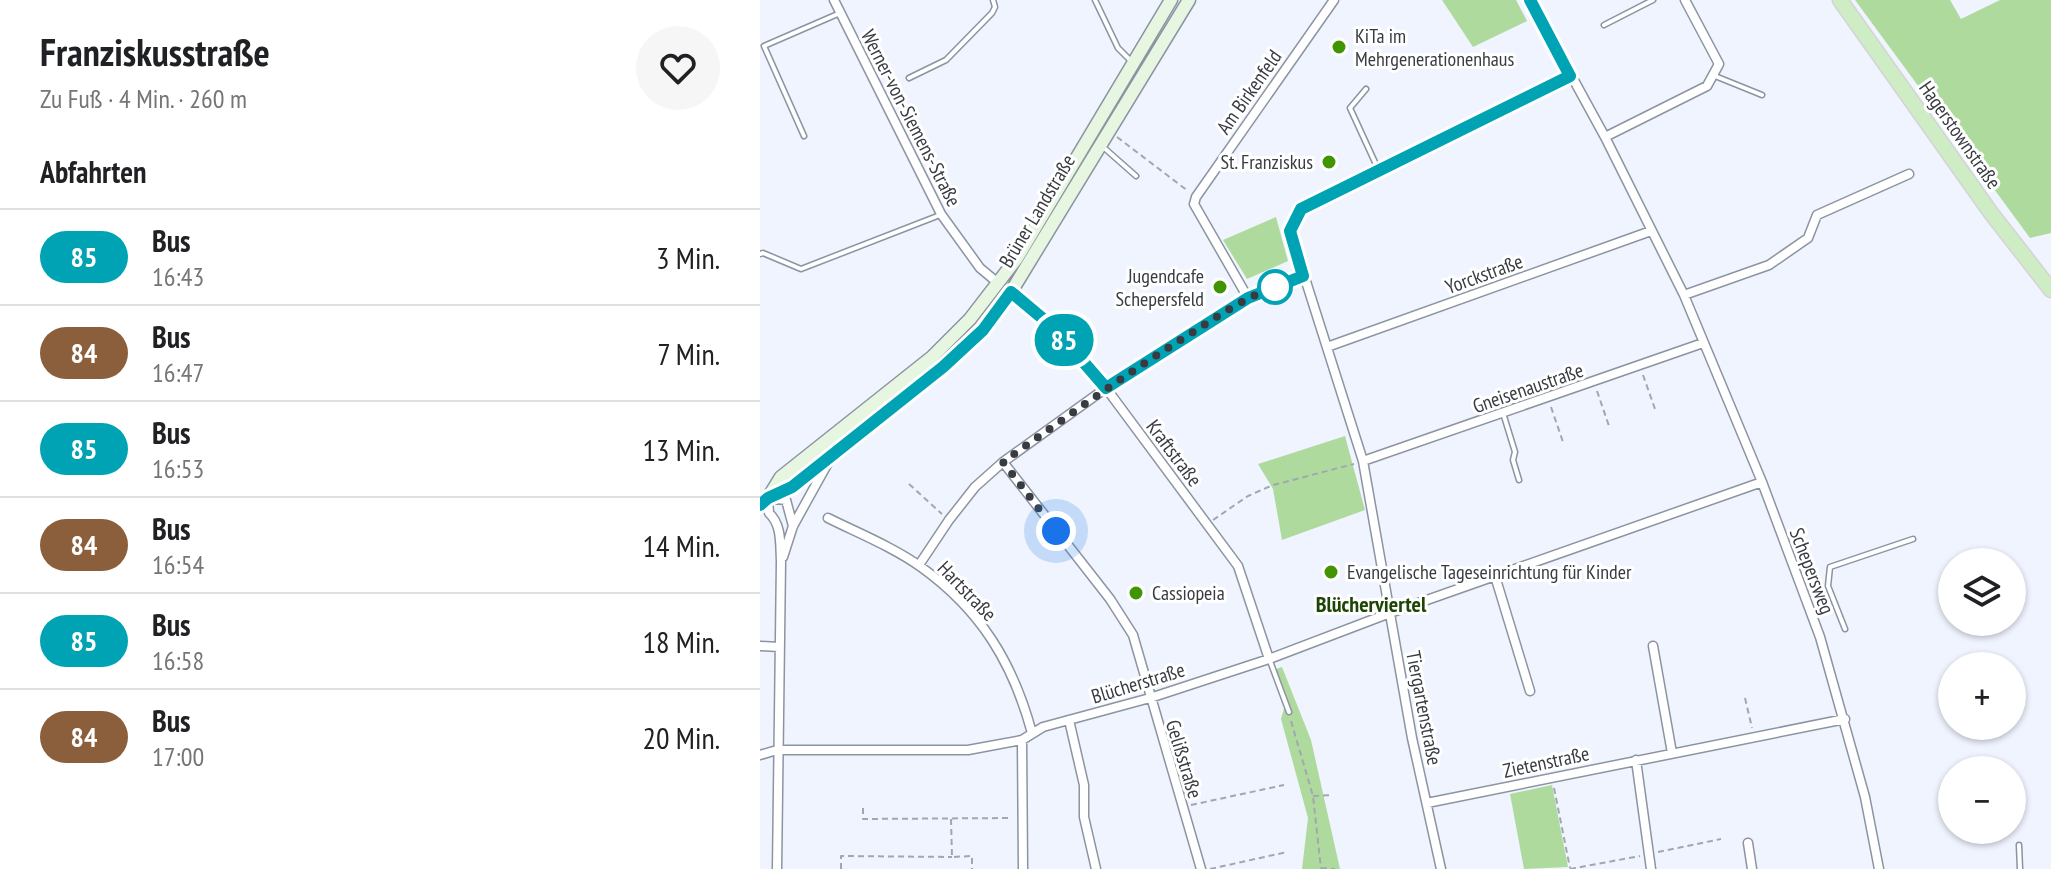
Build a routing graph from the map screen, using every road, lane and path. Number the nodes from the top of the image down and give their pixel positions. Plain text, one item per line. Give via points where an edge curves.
1 (834, 0) edge
2 (993, 0) edge
3 (1095, 0) edge
4 (1171, 0) edge
5 (1189, 0) edge
6 (1334, 0) edge
7 (1530, 0) edge
8 (1653, 0) edge
9 (1685, 0) edge
10 (1840, 0) edge
11 (840, 13) junction
12 (1604, 25) dead end
13 (762, 45) edge
14 (1133, 62) junction
15 (1713, 75) junction
16 (1570, 76) junction
17 (909, 78) dead end
18 (1366, 89) dead end
19 (1762, 95) dead end
20 (1109, 131) junction
21 (804, 136) dead end
22 (1605, 137) junction
23 (1100, 145) junction
24 (1379, 171) junction
25 (1909, 174) dead end
26 (1136, 176) dead end
27 (1195, 200) junction
28 (941, 214) junction
29 (1651, 231) junction
30 (760, 254) edge
31 (1303, 276) junction
32 (998, 283) junction
33 (2051, 290) edge
34 (1011, 292) junction
35 (1684, 295) junction
36 (1248, 298) junction
37 (1703, 343) junction
38 (1327, 347) junction
39 (1640, 366) junction
40 (1594, 382) junction
41 (1106, 388) junction
42 (1548, 398) junction
43 (1655, 409) dead end
44 (1503, 413) junction
45 (1609, 426) dead end
46 (1563, 442) dead end
47 (831, 457) junction
48 (1363, 461) junction
49 (1003, 462) junction
50 (1519, 480) dead end
51 (1762, 482) junction
52 (909, 484) dead end
53 (764, 501) edge
54 (828, 518) dead end
55 (949, 520) junction
56 (1207, 524) junction
57 (793, 526) junction
58 (1913, 539) dead end
59 (781, 561) junction
60 (919, 565) junction
61 (1495, 576) junction
62 (1390, 613) junction
63 (1845, 629) dead end
64 (760, 646) edge
65 (1653, 646) dead end
66 (779, 647) junction
67 (1269, 659) junction
68 (1530, 691) dead end
69 (1150, 698) junction
70 (1745, 698) dead end
71 (1289, 712) joint
72 (1845, 719) junction
73 (1069, 720) junction
74 (1032, 733) junction
75 (1754, 737) junction
76 (1022, 740) junction
77 (777, 750) junction
78 (1672, 753) junction
79 (760, 755) edge
80 (1636, 760) junction
81 (1552, 777) junction
82 (1284, 785) dead end
83 (1332, 795) dead end
84 (1313, 796) junction
85 (1427, 803) junction
86 (1182, 807) junction
87 (863, 808) dead end
88 (951, 819) junction
89 (1022, 819) junction
90 (1748, 843) dead end
91 (2019, 845) dead end
92 (1287, 852) dead end
93 (952, 857) junction
94 (1321, 868) edge
95 (777, 869) edge
96 (841, 869) edge
97 (972, 869) edge
98 (1023, 869) edge
99 (1096, 869) edge
100 (1201, 869) edge
101 (1209, 869) edge
102 (1335, 869) edge
103 (1441, 869) edge
104 (1571, 869) edge
105 (1651, 869) edge
106 (1752, 869) edge
107 (1879, 869) edge
108 (2020, 869) edge

1 - 11 street, Werner-von-Siemens-Straße
2 - 17 lane via 992,13 959,49
3 - 14 lane via 1118,48
4 - 14 main road, Brüner Landstraße
5 - 20 main road, Brüner Landstraße
6 - 27 street, Am Birkenfeld
7 - 16 street, Schepersweg
8 - 12 lane
9 - 15 street via 1719,64
10 - 33 main road, Hagerstownstraße
11 - 13 lane
11 - 28 street, Werner-von-Siemens-Straße
13 - 21 lane
14 - 32 main road, Brüner Landstraße
15 - 19 lane
15 - 22 street via 1707,86
16 - 22 street, Schepersweg
16 - 24 street, Tiergartenstraße
18 - 24 lane via 1350,108
20 - 23 main road, Brüner Landstraße
20 - 27 path
22 - 29 street, Schepersweg
23 - 26 lane
23 - 34 main road, Brüner Landstraße
24 - 31 street, Tiergartenstraße via 1301,209 1290,231
25 - 35 street via 1817,215 1808,238 1769,265
27 - 36 street
28 - 30 lane via 801,269
28 - 32 street, Werner-von-Siemens-Straße via 980,268
29 - 35 street, Schepersweg
29 - 38 street, Yorckstraße
31 - 36 street
31 - 38 street, Tiergartenstraße
32 - 34 main road
32 - 53 main road, Brüner Landstraße via 932,357 796,464
34 - 41 street, Kraftstraße via 1054,328
34 - 47 main road, Brüner Landstraße via 963,349
35 - 37 street, Schepersweg
36 - 41 street
37 - 39 street, Gneisenaustraße
37 - 51 street, Schepersweg
38 - 48 street, Tiergartenstraße
39 - 40 street, Gneisenaustraße
39 - 43 path
40 - 42 street, Gneisenaustraße
40 - 45 path
41 - 49 street
41 - 56 street, Kraftstraße
42 - 44 street, Gneisenaustraße
42 - 46 path
44 - 48 street, Gneisenaustraße
44 - 50 lane
47 - 53 main road, Brüner Landstraße
47 - 57 street
48 - 56 path via 1273,485
48 - 62 street, Tiergartenstraße
49 - 55 street
49 - 69 street, Gelißstraße via 1133,635
51 - 61 street, Blücherstraße
51 - 72 street, Schepersweg
52 - 55 path
53 - 57 street via 786,500
53 - 59 street via 779,528
54 - 60 street, Hartstraße
55 - 60 street
56 - 67 street, Kraftstraße via 1238,566
57 - 59 street
58 - 63 lane via 1830,567 1828,586
59 - 66 street
60 - 74 street, Hartstraße via 959,599 997,646
61 - 62 street, Blücherstraße
61 - 68 street
62 - 67 street, Blücherstraße
62 - 85 street, Tiergartenstraße
64 - 66 street
65 - 78 street
66 - 77 street
67 - 69 street, Blücherstraße
67 - 71 lane
69 - 73 street, Blücherstraße
69 - 86 street, Gelißstraße
70 - 75 path
71 - 84 path
72 - 75 street, Zietenstraße
72 - 107 street, Schepersweg
73 - 74 street, Blücherstraße
73 - 99 street
74 - 76 street, Blücherstraße
75 - 78 street, Zietenstraße
76 - 77 street, Blücherstraße via 968,750
76 - 89 street
77 - 79 street, Blücherstraße
77 - 95 street
78 - 80 street, Zietenstraße
80 - 81 street, Zietenstraße
80 - 105 street
81 - 85 street, Zietenstraße
81 - 104 path
82 - 86 path
83 - 84 path
84 - 94 path
85 - 103 street, Tiergartenstraße
86 - 100 street, Gelißstraße
87 - 88 path via 863,819
88 - 89 path
88 - 93 path
89 - 98 street
90 - 106 street
91 - 108 lane
92 - 101 path
93 - 96 path via 841,856
93 - 97 path via 972,856
94 - 102 path

